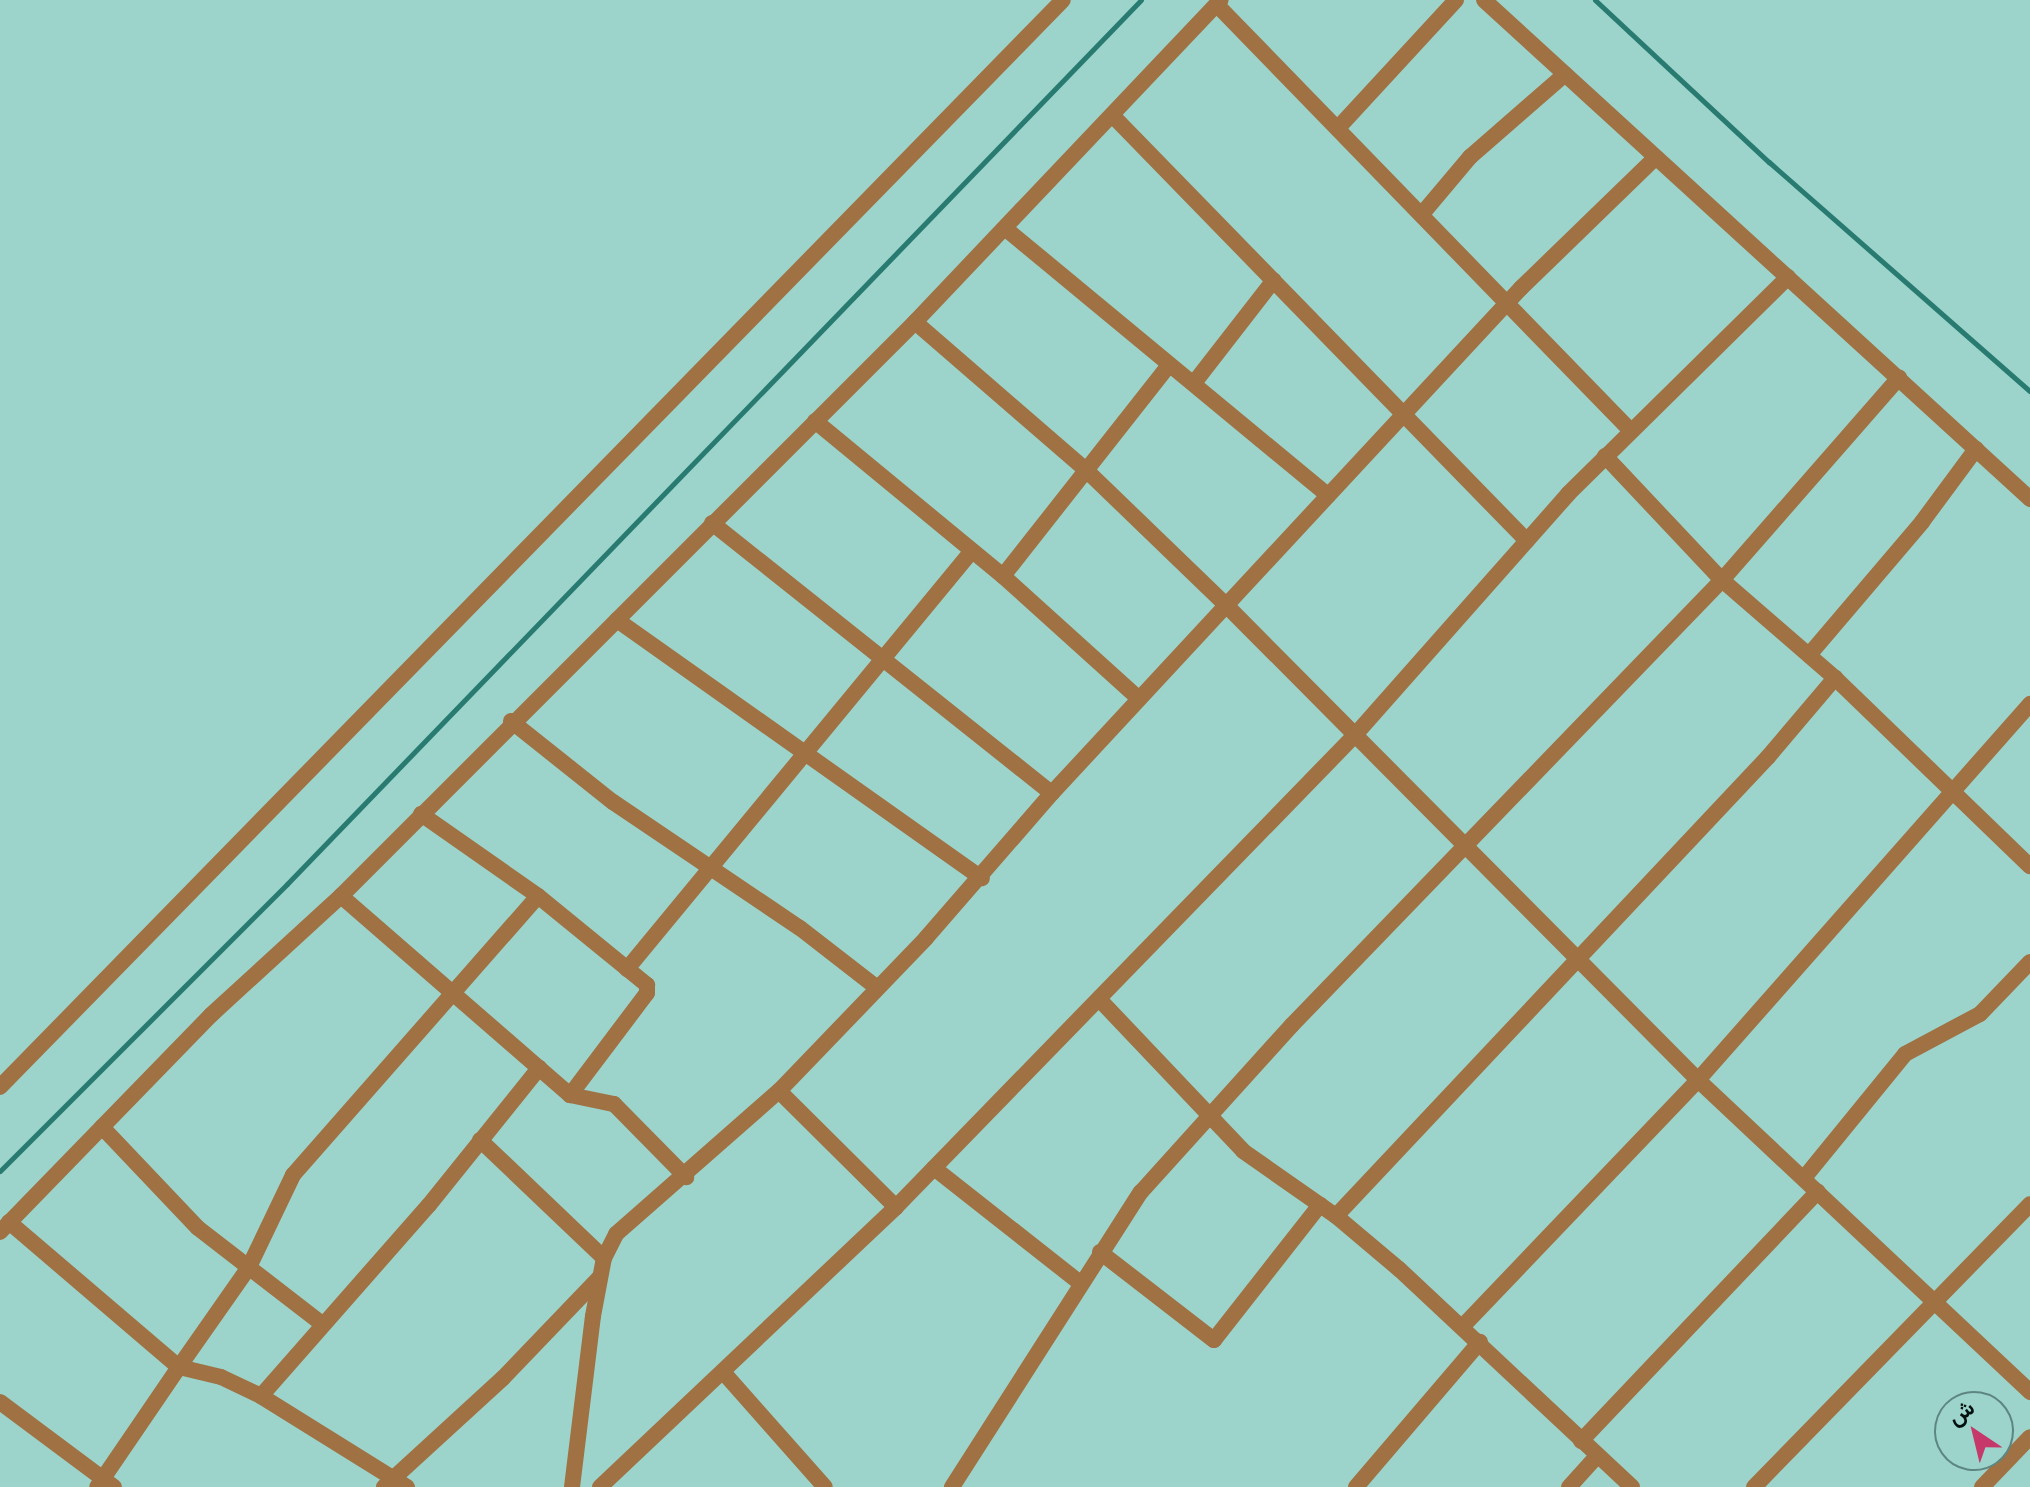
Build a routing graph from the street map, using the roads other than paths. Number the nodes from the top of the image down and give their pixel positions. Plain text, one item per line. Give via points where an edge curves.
1 (1063, 0) edge
2 (1456, 0) edge
3 (1484, 0) edge
4 (1219, 2) edge
5 (1565, 74) junction
6 (1113, 116) junction
7 (1338, 128) junction
8 (1655, 158) junction
9 (1422, 214) junction
10 (1006, 229) junction
11 (1788, 277) junction
12 (1274, 280) junction
13 (1510, 302) junction
14 (915, 322) junction
15 (1169, 365) junction
16 (1899, 378) junction
17 (1194, 383) junction
18 (1403, 416) junction
19 (815, 421) junction
20 (1630, 430) junction
21 (1976, 449) junction
22 (1605, 456) junction
23 (1085, 469) junction
24 (1328, 495) junction
25 (2030, 499) edge
26 (712, 523) junction
27 (1527, 541) junction
28 (972, 551) junction
29 (1003, 576) junction
30 (1722, 580) junction
31 (1227, 606) junction
32 (617, 620) junction
33 (1809, 655) junction
34 (885, 659) junction
35 (1835, 678) junction
36 (1139, 699) junction
37 (2030, 704) edge
38 (511, 721) junction
39 (1355, 735) junction
40 (808, 754) junction
41 (1949, 792) junction
42 (1052, 793) junction
43 (421, 814) junction
44 (1466, 843) junction
45 (710, 866) junction
46 (2030, 866) edge
47 (982, 878) junction
48 (341, 896) junction
49 (538, 896) junction
50 (1580, 956) junction
51 (2030, 962) edge
52 (627, 969) junction
53 (876, 987) junction
54 (454, 995) junction
55 (1099, 999) junction
56 (539, 1068) junction
57 (1698, 1080) junction
58 (0, 1087) edge
59 (779, 1091) junction
60 (570, 1095) junction
61 (1208, 1118) junction
62 (102, 1127) junction
63 (480, 1140) junction
64 (934, 1168) junction
65 (686, 1177) junction
66 (1804, 1178) junction
67 (1818, 1191) junction
68 (2030, 1204) edge
69 (1320, 1205) junction
70 (896, 1207) junction
71 (1336, 1216) junction
72 (5, 1227) edge
73 (1100, 1252) junction
74 (604, 1258) junction
75 (249, 1267) junction
76 (600, 1277) junction
77 (1080, 1283) junction
78 (1937, 1304) junction
79 (322, 1324) junction
80 (1463, 1326) junction
81 (1480, 1342) junction
82 (179, 1367) junction
83 (724, 1373) junction
84 (2030, 1392) edge
85 (261, 1396) junction
86 (0, 1402) edge
87 (2030, 1437) edge
88 (1581, 1441) junction
89 (1597, 1456) junction
90 (105, 1484) edge
91 (395, 1484) edge
92 (572, 1487) edge
93 (600, 1487) edge
94 (825, 1487) edge
95 (952, 1487) edge
96 (1356, 1487) edge
97 (1569, 1487) edge
98 (1632, 1487) edge
99 (1754, 1487) edge
100 (1982, 1487) edge

1 - 58 street
2 - 7 street
3 - 5 street
4 - 6 street
4 - 7 street
5 - 8 street
5 - 9 street via 1470,157
6 - 10 street
6 - 12 street
7 - 9 street
8 - 11 street
8 - 13 street
9 - 13 street
10 - 14 street
10 - 15 street
11 - 16 street
11 - 20 street
12 - 17 street
12 - 18 street
13 - 18 street
13 - 20 street
14 - 19 street
14 - 23 street
15 - 17 street
15 - 23 street
16 - 21 street
16 - 30 street
17 - 24 street
18 - 24 street
18 - 27 street
19 - 26 street
19 - 28 street
20 - 22 street
21 - 25 street
21 - 33 street via 1922,522
22 - 27 street
22 - 30 street
23 - 29 street
23 - 31 street
24 - 31 street
26 - 32 street
26 - 34 street
27 - 39 street
28 - 29 street
28 - 34 street
29 - 36 street
30 - 33 street
30 - 44 street
31 - 36 street
31 - 39 street
32 - 38 street
32 - 40 street
33 - 35 street
34 - 40 street
34 - 42 street
35 - 41 street
35 - 50 street
36 - 42 street
37 - 41 street
38 - 43 street
38 - 45 street via 613,802
39 - 44 street
39 - 55 street
40 - 45 street
40 - 47 street
41 - 46 street
41 - 57 street
42 - 47 street
43 - 48 street
43 - 49 street
44 - 50 street
44 - 61 street
45 - 52 street
45 - 53 street
47 - 53 street
48 - 54 street
48 - 62 street via 211,1015
49 - 52 street
49 - 54 street
50 - 57 street
50 - 71 street
51 - 66 street via 1980,1014 1905,1054
52 - 60 street via 647,985 647,993
53 - 59 street
54 - 56 street
54 - 75 street via 293,1175
55 - 61 street
55 - 64 street
56 - 60 street
56 - 63 street
57 - 66 street
57 - 80 street
59 - 65 street
59 - 70 street
60 - 65 street via 614,1104
61 - 69 street via 1243,1151
61 - 73 street via 1141,1192
62 - 72 street
62 - 75 street via 193,1224
63 - 74 street
63 - 79 street
64 - 70 street
64 - 77 street
65 - 74 street via 633,1215
66 - 67 street
67 - 78 street
67 - 88 street
68 - 78 street
69 - 71 street
69 - 73 street via 1214,1340
70 - 83 street
71 - 80 street
72 - 82 street
73 - 77 street
74 - 76 street
75 - 79 street
75 - 82 street
76 - 91 street
76 - 92 street
77 - 95 street
78 - 84 street
78 - 99 street
79 - 85 street
80 - 81 street
81 - 88 street
81 - 96 street
82 - 85 street via 221,1377
82 - 90 street
83 - 93 street
83 - 94 street
85 - 91 street
86 - 90 street
87 - 100 street
88 - 89 street
89 - 97 street
89 - 98 street

